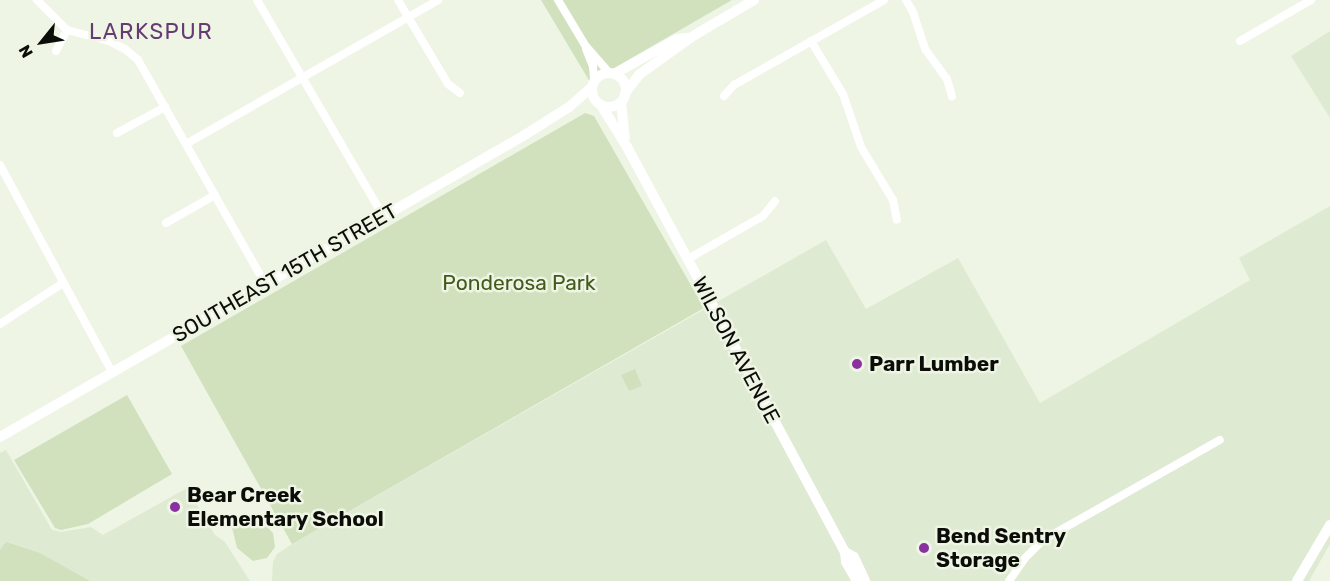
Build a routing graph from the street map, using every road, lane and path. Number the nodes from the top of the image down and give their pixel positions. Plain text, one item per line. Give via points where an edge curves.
1 (37, 0) edge
2 (257, 0) edge
3 (398, 0) edge
4 (438, 0) edge
5 (558, 0) edge
6 (754, 0) edge
7 (884, 0) edge
8 (906, 0) edge
9 (1311, 0) edge
10 (408, 18) junction
11 (67, 30) junction
12 (693, 36) junction
13 (811, 41) junction
14 (1240, 41) dead end
15 (585, 45) junction
16 (56, 51) dead end
17 (611, 74) junction
18 (303, 79) junction
19 (593, 85) junction
20 (460, 93) dead end
21 (724, 96) dead end
22 (952, 96) dead end
23 (623, 97) junction
24 (599, 104) junction
25 (165, 106) junction
26 (569, 107) junction
27 (117, 133) dead end
28 (186, 144) junction
29 (627, 147) junction
30 (1, 171) edge
31 (215, 195) junction
32 (775, 201) dead end
33 (384, 217) junction
34 (897, 220) dead end
35 (166, 223) dead end
36 (688, 258) junction
37 (63, 283) junction
38 (265, 284) junction
39 (0, 324) edge
40 (112, 372) junction
41 (0, 437) edge
42 (1220, 440) dead end
43 (1330, 525) edge
44 (845, 552) junction
45 (857, 581) edge
46 (865, 581) edge
47 (1009, 581) edge
48 (1297, 581) edge

1 - 11 street
2 - 18 street
3 - 10 street
4 - 10 street
5 - 15 street
6 - 12 main road
7 - 13 street
8 - 22 street via 925,49 946,79
9 - 14 street
10 - 18 street
10 - 20 street via 448,84
11 - 16 street
11 - 25 street via 125,49 138,60
12 - 17 main road via 677,39
12 - 23 main road via 639,74
13 - 21 street via 734,86
13 - 34 street via 843,94 861,147 893,200
15 - 17 street
15 - 19 street via 593,66
17 - 19 main road
17 - 23 main road via 623,81
18 - 28 street
18 - 33 street
19 - 24 main road
19 - 26 main road, SOUTHEAST 15TH STREET
23 - 24 main road via 612,107
23 - 29 main road, WILSON AVENUE via 621,117
24 - 26 main road, SOUTHEAST 15TH STREET
24 - 29 main road, WILSON AVENUE
25 - 27 street
25 - 28 street
26 - 33 main road, SOUTHEAST 15TH STREET
28 - 31 street
29 - 36 main road, WILSON AVENUE
30 - 37 street
31 - 35 street
31 - 38 street
32 - 36 street via 763,216
33 - 38 main road, SOUTHEAST 15TH STREET
36 - 44 main road, WILSON AVENUE
37 - 39 street
37 - 40 street
38 - 40 main road, SOUTHEAST 15TH STREET
40 - 41 main road, SOUTHEAST 15TH STREET
42 - 47 street via 1043,540
43 - 48 main road
44 - 45 main road, WILSON AVENUE
44 - 46 main road, WILSON AVENUE via 854,557

